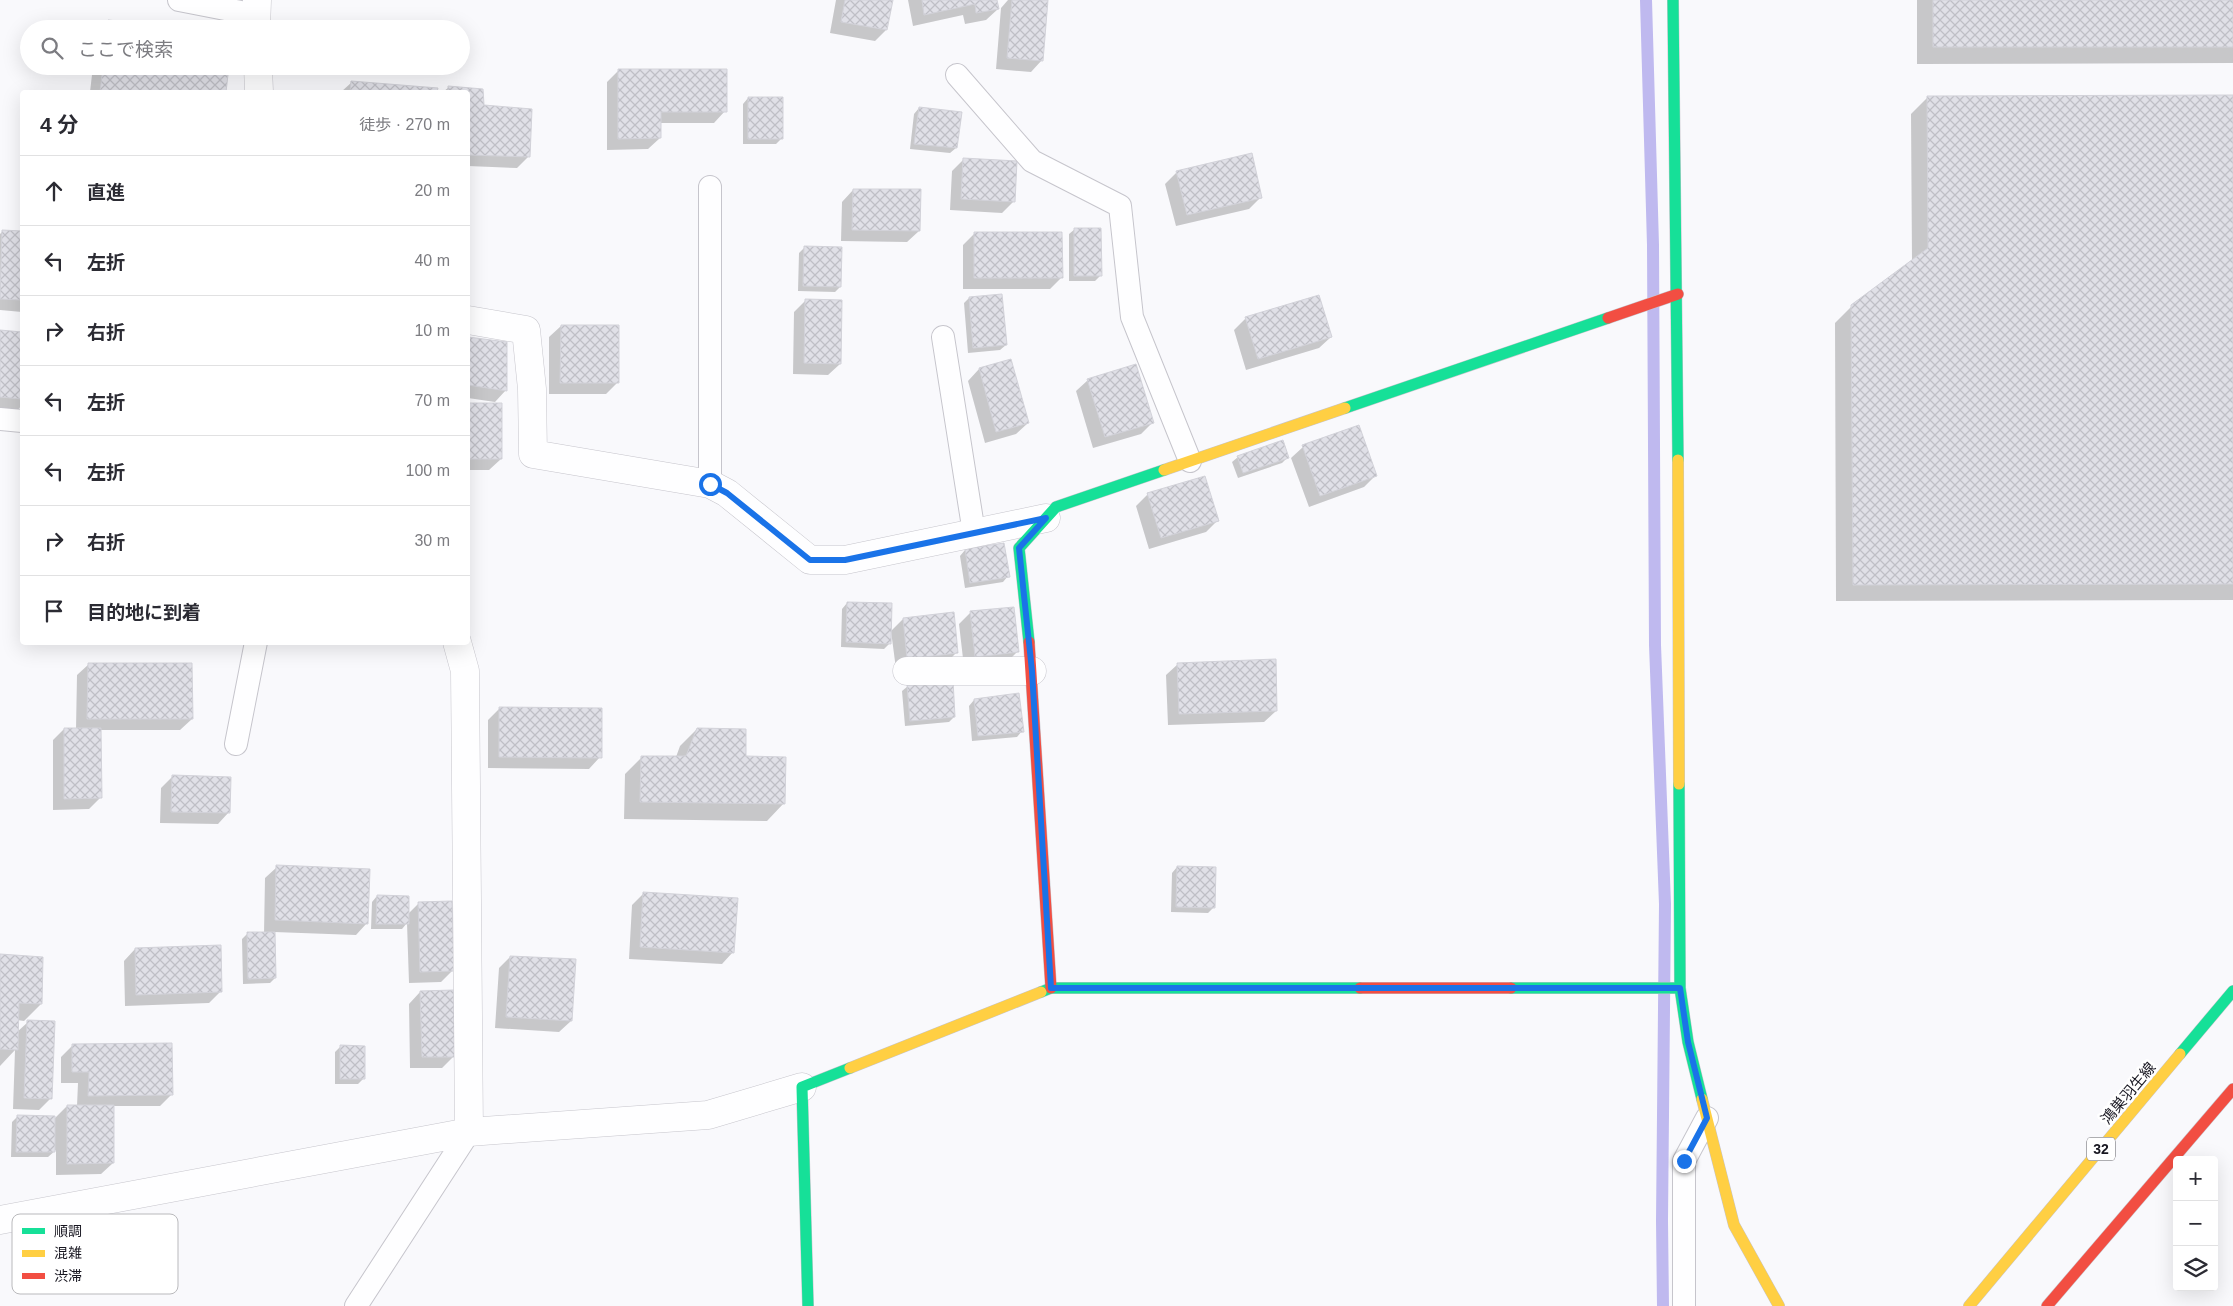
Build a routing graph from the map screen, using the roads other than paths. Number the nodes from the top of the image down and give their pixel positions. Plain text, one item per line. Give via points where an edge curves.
1 (179, 0) edge
2 (1673, 0) edge
3 (256, 14) edge
4 (258, 75) edge
5 (957, 75) dead end
6 (259, 90) edge
7 (710, 187) dead end
8 (1678, 294) junction
9 (470, 320) edge
10 (943, 337) dead end
11 (0, 420) edge
12 (20, 420) edge
13 (1190, 461) junction
14 (710, 484) junction
15 (1046, 518) junction
16 (974, 533) junction
17 (255, 645) edge
18 (458, 645) edge
19 (907, 671) dead end
20 (1032, 671) junction
21 (236, 744) dead end
22 (1051, 988) junction
23 (1680, 988) junction
24 (2233, 991) edge
25 (802, 1087) junction
26 (2233, 1089) edge
27 (1707, 1118) junction
28 (469, 1132) junction
29 (32, 1214) edge
30 (356, 1306) edge
31 (808, 1306) edge
32 (1684, 1306) edge
33 (1779, 1306) edge
34 (1969, 1306) edge
35 (2047, 1306) edge

1 - 3 lane
2 - 8 street
4 - 6 street
5 - 13 lane via 1032,161 1120,206 1132,317
7 - 14 lane
8 - 13 street
8 - 23 street
9 - 14 street via 526,330 532,390 533,454
10 - 16 lane
11 - 12 lane
13 - 15 street via 1056,507
14 - 16 street via 727,493 810,560 845,560
15 - 16 street
15 - 20 street via 1019,548
17 - 21 lane
18 - 28 street via 465,671
19 - 20 street
20 - 22 street
22 - 23 street
22 - 25 street
23 - 27 street via 1688,1042
24 - 34 street, 鴻巣羽生線 / 32
25 - 28 street via 708,1115
25 - 31 street
26 - 35 street
27 - 32 lane via 1684,1161
27 - 33 street via 1734,1225
28 - 29 street
28 - 30 lane

